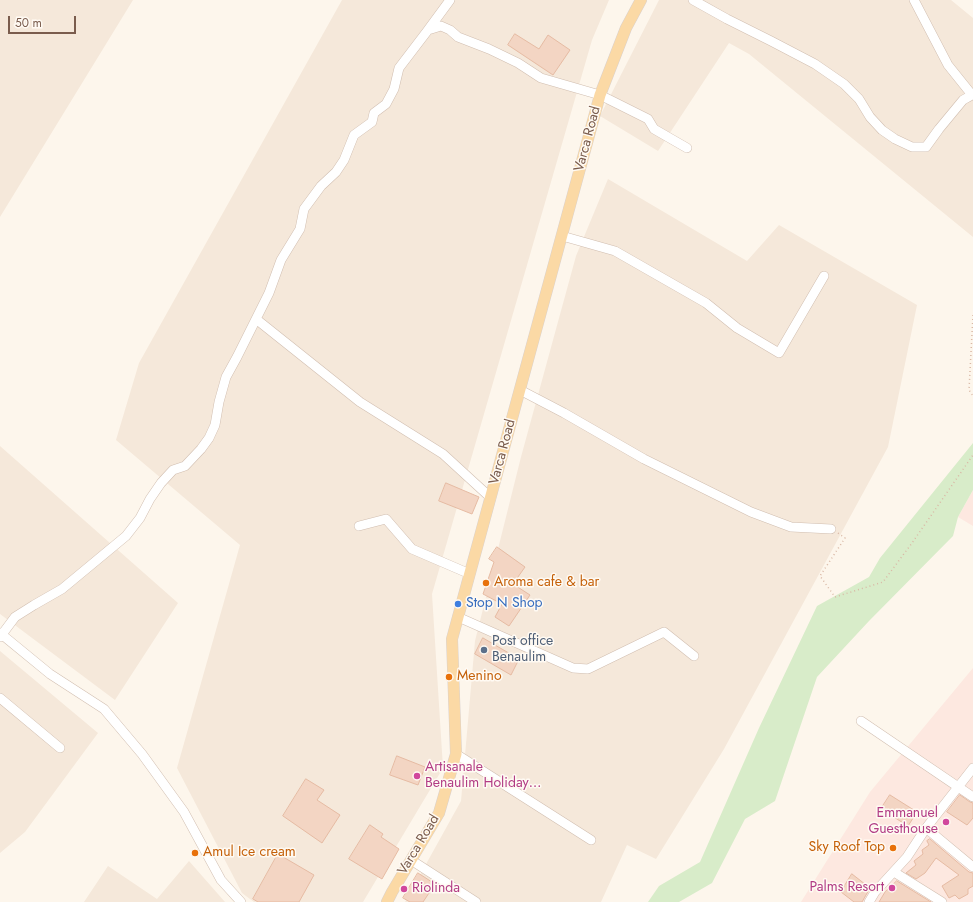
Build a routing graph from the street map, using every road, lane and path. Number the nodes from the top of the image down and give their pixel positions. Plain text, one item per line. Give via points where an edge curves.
1 (450, 0) edge
2 (642, 0) edge
3 (694, 0) edge
4 (914, 0) edge
5 (428, 30) junction
6 (600, 95) junction
7 (972, 95) edge
8 (688, 148) dead end
9 (562, 236) junction
10 (824, 276) dead end
11 (973, 315) edge
12 (256, 319) junction
13 (520, 390) junction
14 (973, 396) edge
15 (973, 455) edge
16 (491, 498) junction
17 (359, 526) dead end
18 (831, 529) joint
19 (470, 574) junction
20 (458, 616) junction
21 (1, 635) edge
22 (694, 656) dead end
23 (0, 698) edge
24 (861, 722) dead end
25 (60, 748) dead end
26 (456, 754) junction
27 (973, 768) edge
28 (958, 787) junction
29 (973, 797) edge
30 (926, 828) junction
31 (591, 840) dead end
32 (411, 860) junction
33 (973, 867) edge
34 (894, 872) junction
35 (241, 902) edge
36 (387, 902) edge
37 (476, 902) edge
38 (869, 902) edge
39 (942, 902) edge

1 - 5 street
2 - 6 main road, Varca Road via 626,28
3 - 7 street via 815,64 844,84 859,99 882,130 912,147 926,147 963,100
4 - 7 street via 948,65
5 - 6 street via 441,26 541,78
5 - 12 street via 399,68 394,89 386,104 374,114 372,122 354,135 336,172 321,186 304,209 300,229 281,260
6 - 8 street via 648,119 654,129
6 - 9 main road, Varca Road
9 - 10 street via 615,250 706,303 737,328 779,354
9 - 13 main road, Varca Road
11 - 14 path via 969,390
12 - 16 street via 360,402 443,454
12 - 21 street via 226,377 216,425 201,449 185,466 174,470 161,483 126,536 62,589 15,617
13 - 16 main road, Varca Road
13 - 18 street via 644,459 751,512 791,527
15 - 18 path via 883,582 835,597 820,576 845,538
16 - 19 main road, Varca Road
17 - 19 street via 386,519 412,549
19 - 20 main road, Varca Road
20 - 22 street via 573,668 588,669 664,632
20 - 26 main road, Varca Road via 452,639
21 - 35 street via 50,674 104,709 142,754 180,806 221,880
23 - 25 street
24 - 28 street
26 - 31 street
26 - 32 main road, Varca Road via 439,813
27 - 28 street
28 - 29 street
28 - 30 street
30 - 33 street
30 - 34 street
32 - 36 main road, Varca Road
32 - 37 street
34 - 38 street
34 - 39 street

